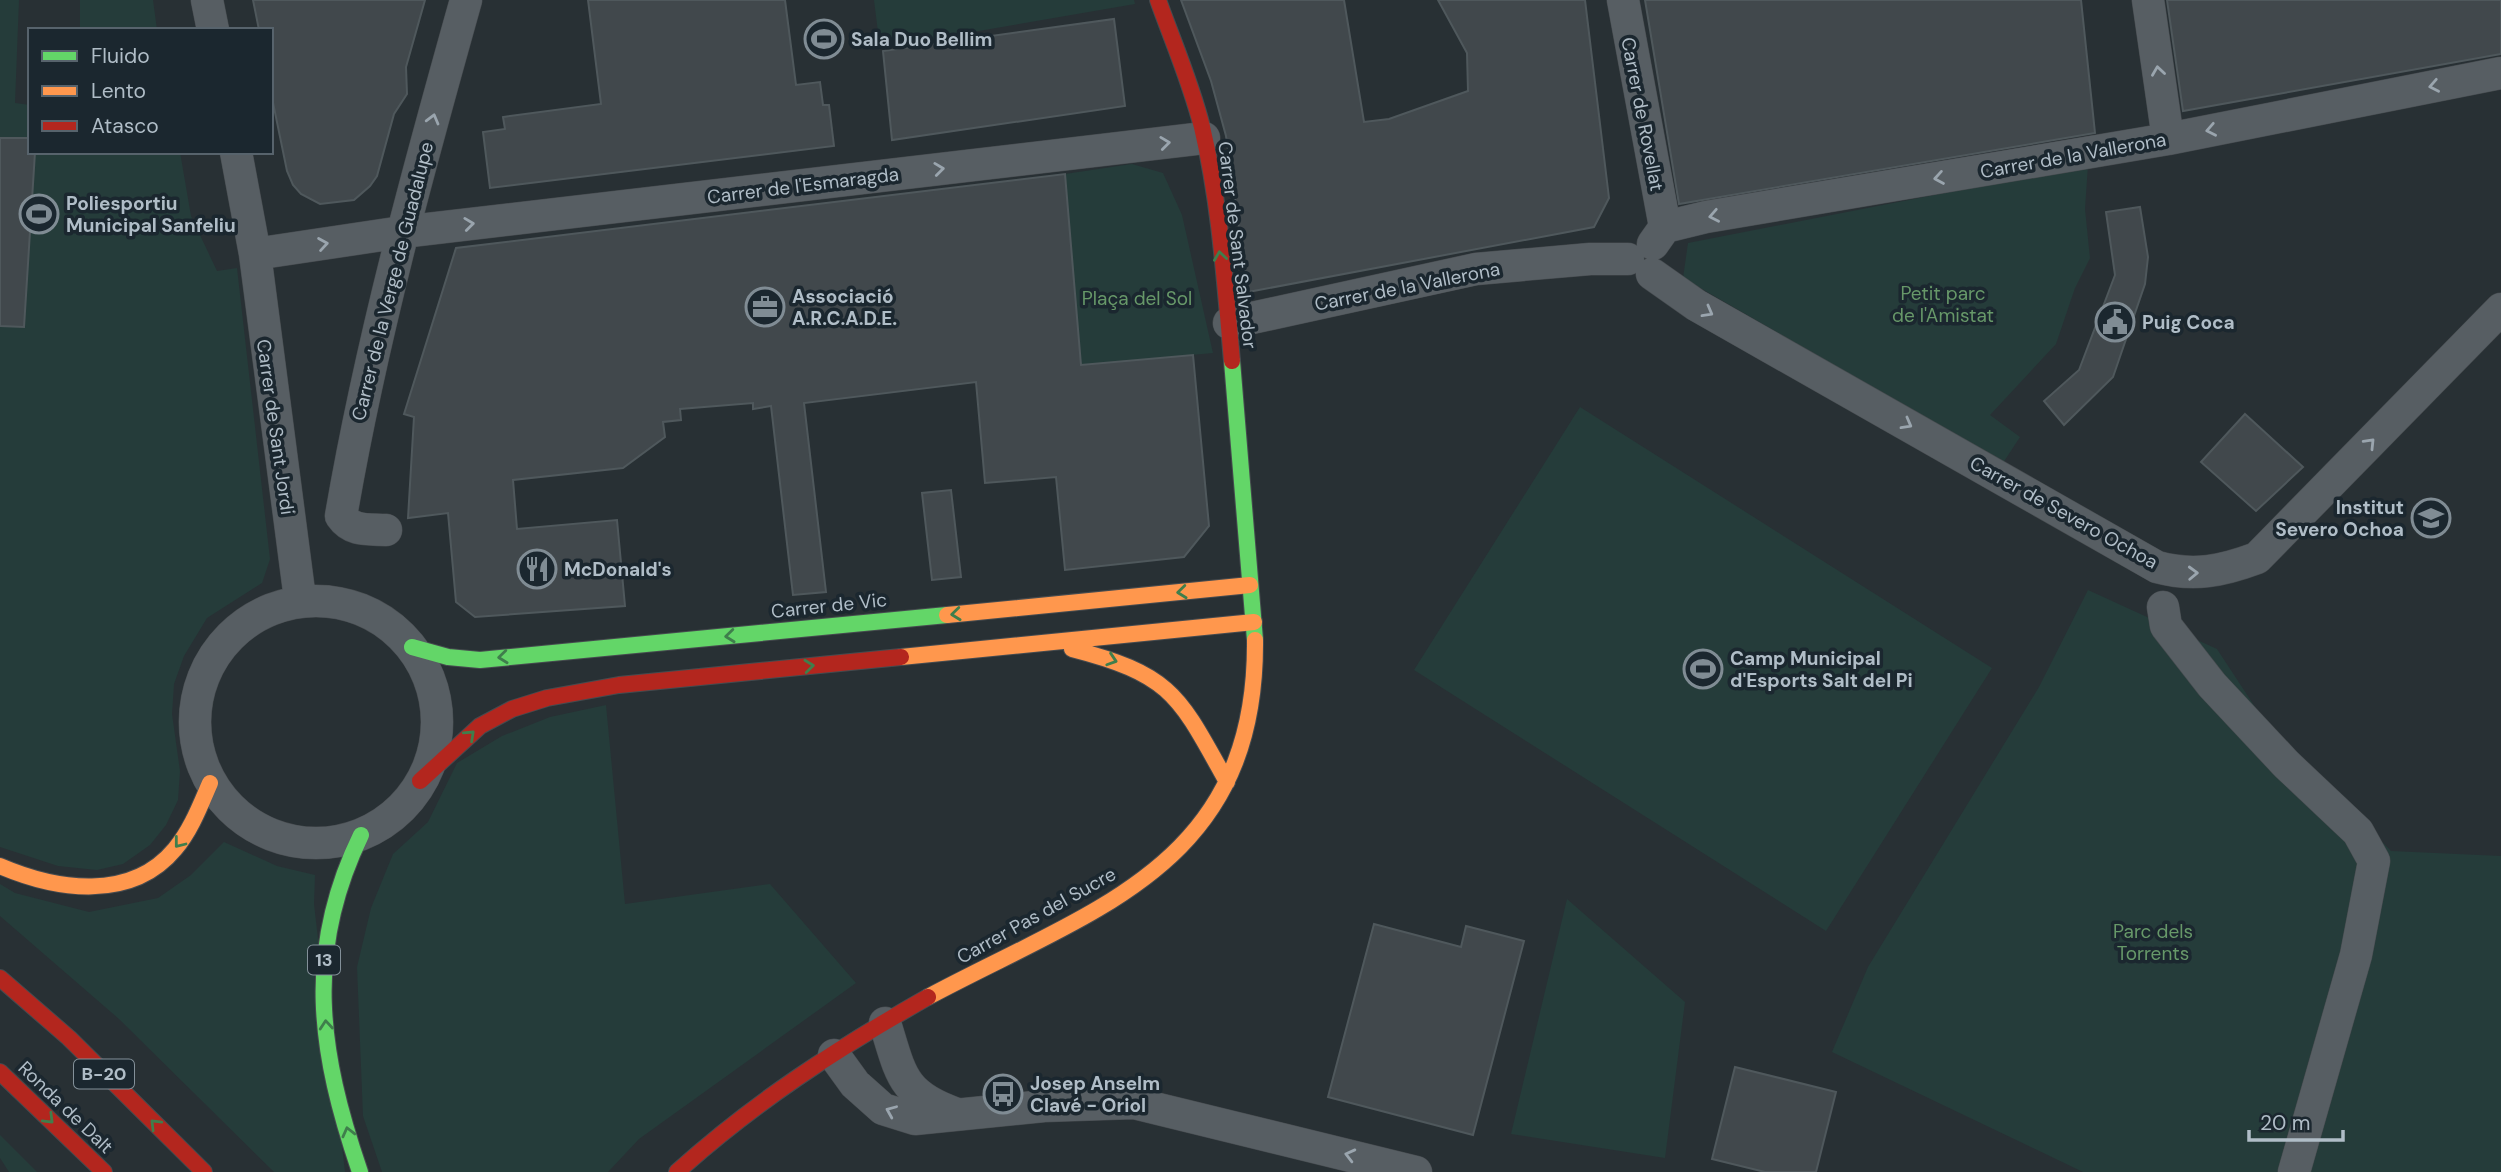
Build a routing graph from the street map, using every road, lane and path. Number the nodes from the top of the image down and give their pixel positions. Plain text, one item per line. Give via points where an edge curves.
1 (207, 0) edge
2 (466, 0) edge
3 (1158, 0) edge
4 (1623, 0) edge
5 (2148, 0) edge
6 (213, 28) edge
7 (2501, 73) edge
8 (1204, 138) junction
9 (2168, 139) junction
10 (236, 154) edge
11 (402, 232) junction
12 (1649, 251) junction
13 (255, 254) junction
14 (2501, 309) edge
15 (1229, 323) junction
16 (386, 530) dead end
17 (1250, 585) junction
18 (300, 599) junction
19 (2163, 607) dead end
20 (1254, 622) junction
21 (1046, 642) junction
22 (412, 647) junction
23 (420, 781) junction
24 (1227, 782) junction
25 (210, 783) junction
26 (361, 835) junction
27 (0, 866) edge
28 (0, 978) edge
29 (885, 1023) junction
30 (834, 1055) junction
31 (0, 1072) edge
32 (957, 1114) junction
33 (104, 1172) edge
34 (204, 1172) edge
35 (360, 1172) edge
36 (677, 1172) edge
37 (1416, 1172) edge
38 (2294, 1172) edge

1 - 6 street
11 -> 2 street, Carrer de la Verge de Guadalupe
3 - 8 main road, Carrer de Sant Salvador
4 - 12 street, Carrer de Rovellat
9 -> 5 street
7 -> 9 street, Carrer de la Vallerona
11 -> 8 street, Carrer de l'Esmaragda
15 -> 8 main road, Carrer de Sant Salvador
9 -> 12 street, Carrer de la Vallerona via 1721,215
10 - 13 street, Carrer de Sant Jordi
13 -> 11 street
11 - 16 street, Carrer de la Verge de Guadalupe via 360,403 341,516 357,529
12 -> 14 street, Carrer de Severo Ochoa via 1696,305 2157,567 2181,574 2217,572 2257,558
12 - 15 street, Carrer de la Vallerona via 1476,269
13 - 18 street, Carrer de Sant Jordi
15 - 17 main road, Carrer de Sant Salvador
17 - 20 main road, Carrer Pas del Sucre
17 -> 22 main road, Carrer de Vic via 480,660
18 - 22 street via 355,606 387,623
18 - 25 street via 255,617 228,640 211,666 198,699 197,735
19 - 38 street via 2166,626 2212,685 2358,832 2374,861 2356,955
20 - 21 main road
20 - 24 main road, Carrer Pas del Sucre via 1256,672 1250,713
23 -> 21 main road via 480,726 557,695
21 -> 24 main road via 1118,661 1155,680 1180,701
22 - 23 street via 429,678 436,712 434,747
23 - 26 street via 398,808
24 - 29 main road, Carrer Pas del Sucre via 1181,849 1143,879 1092,913
25 - 26 street via 246,822 278,838 313,844
25 -> 27 main road via 191,827 173,852 155,869 133,879 78,887 45,882
35 -> 26 main road, 13 via 328,1051 324,967 332,896
34 -> 28 main road, B-20 via 69,1038
29 - 30 main road, Carrer Pas del Sucre
29 - 32 street via 905,1081 925,1100
32 -> 30 street via 929,1120 883,1109 855,1084
30 - 36 main road, Carrer Pas del Sucre via 713,1138
31 -> 33 main road, Ronda de Dalt
37 -> 32 street via 1135,1102

